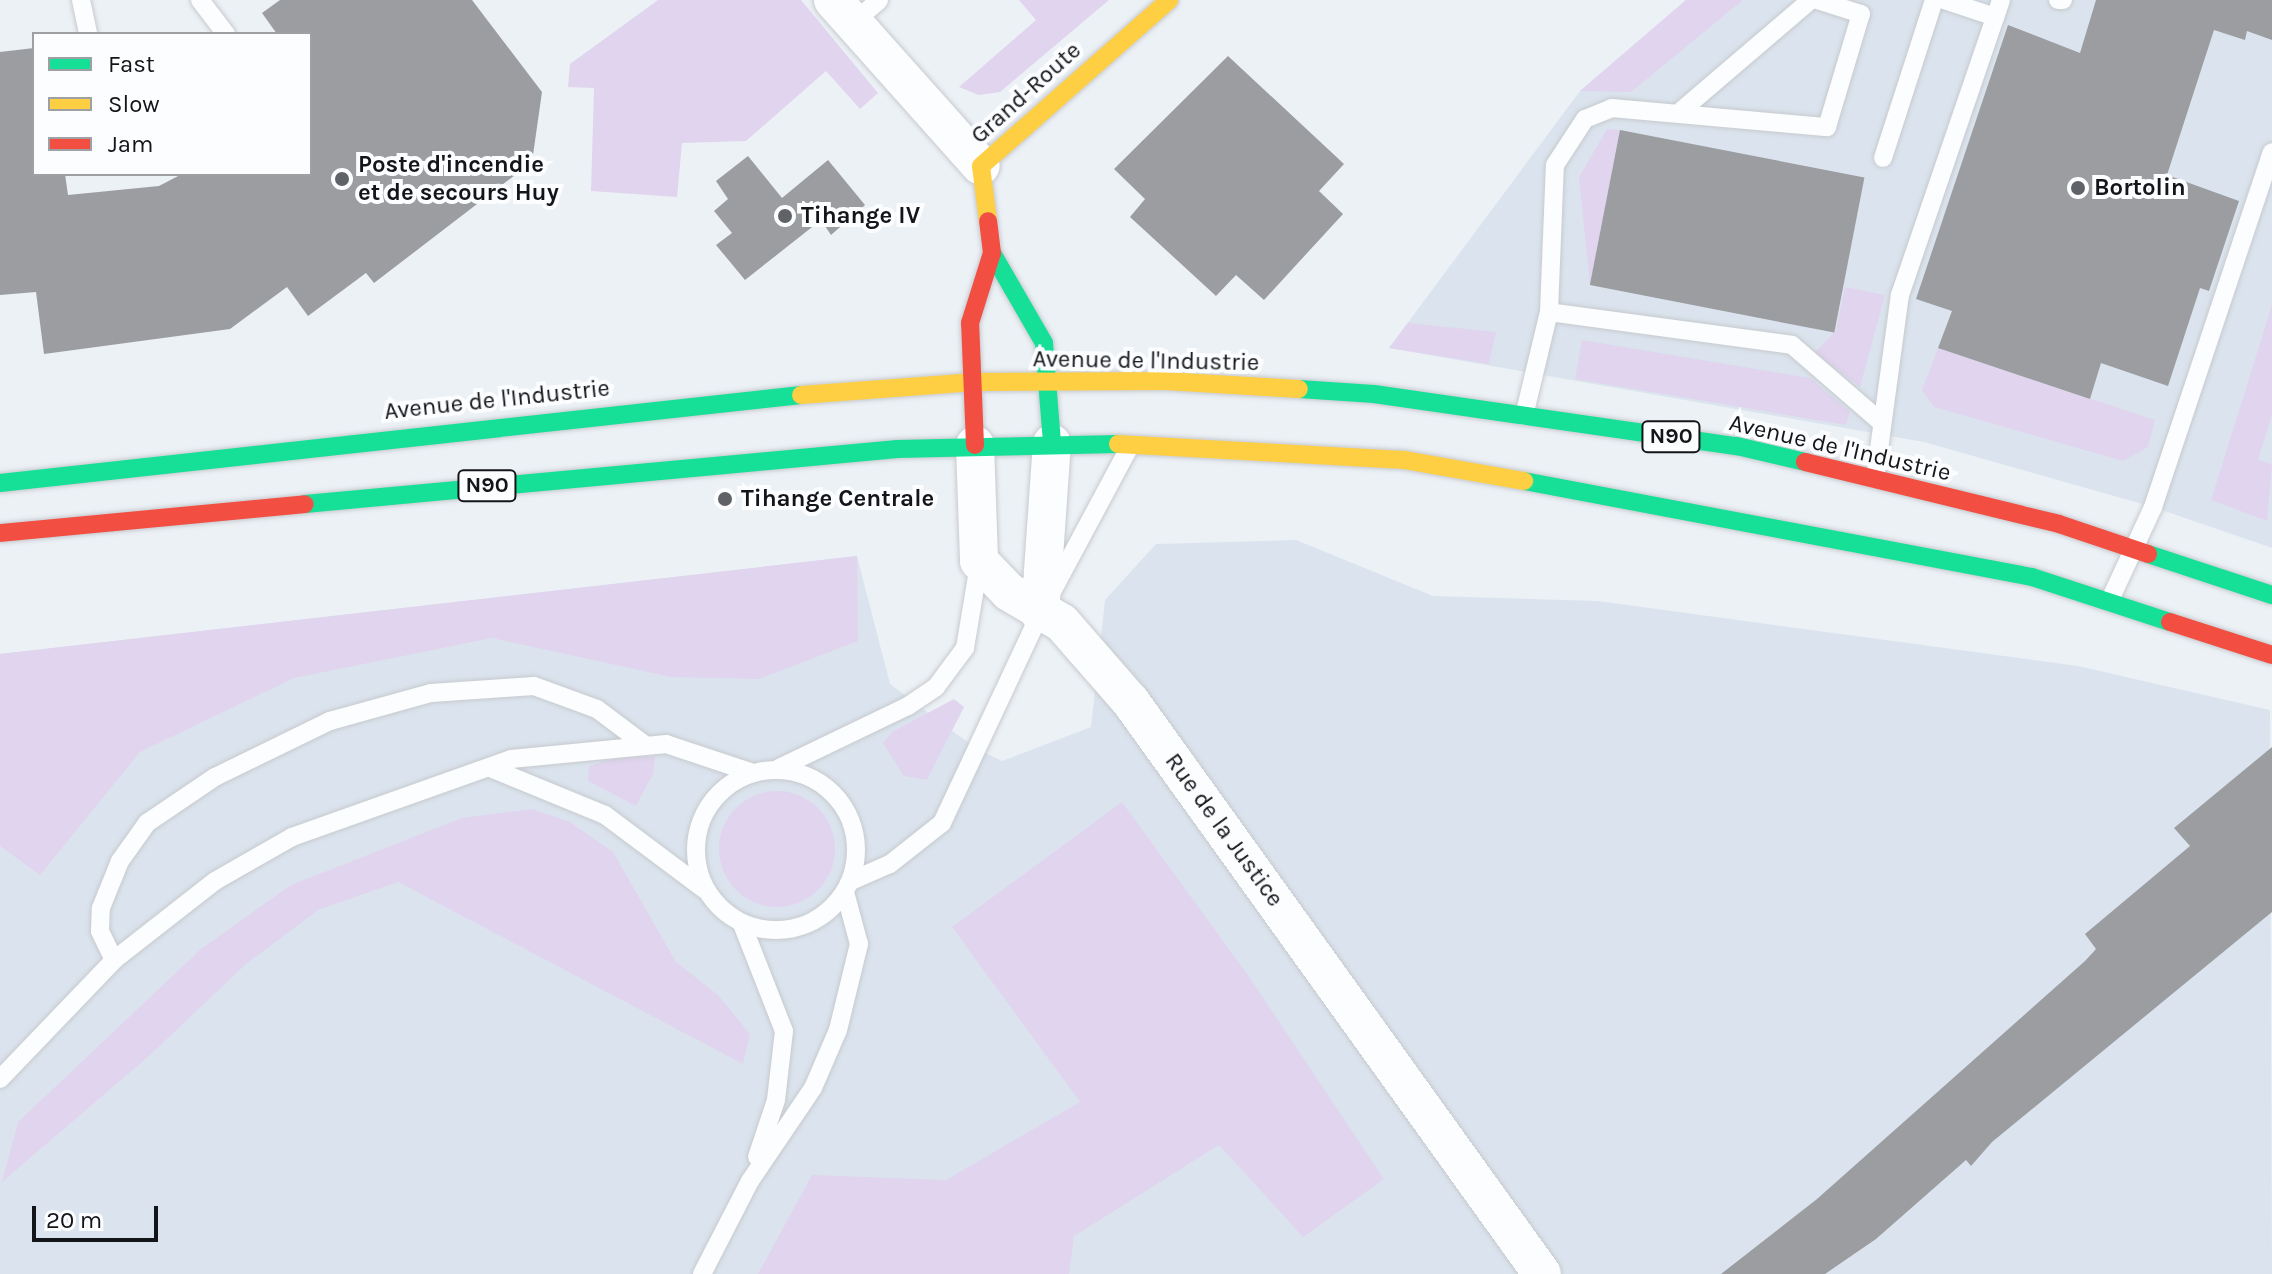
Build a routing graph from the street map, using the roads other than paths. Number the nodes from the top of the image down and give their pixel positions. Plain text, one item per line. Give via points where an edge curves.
1 (81, 0) edge
2 (200, 0) edge
3 (1169, 0) edge
4 (1811, 0) edge
5 (1817, 0) edge
6 (1934, 0) edge
7 (1944, 0) edge
8 (855, 7) edge
9 (1998, 9) edge
10 (88, 32) edge
11 (224, 32) edge
12 (1682, 110) junction
13 (2272, 152) edge
14 (1883, 158) dead end
15 (981, 166) junction
16 (992, 253) junction
17 (1549, 312) junction
18 (1051, 381) junction
19 (972, 382) junction
20 (1524, 416) junction
21 (1882, 423) junction
22 (1052, 443) junction
23 (1132, 443) junction
24 (975, 445) junction
25 (1875, 479) junction
26 (0, 483) edge
27 (0, 533) edge
28 (2132, 548) junction
29 (979, 561) junction
30 (2272, 595) edge
31 (2109, 602) junction
32 (1040, 614) junction
33 (2272, 655) edge
34 (645, 745) junction
35 (778, 768) junction
36 (493, 769) junction
37 (750, 772) junction
38 (848, 887) junction
39 (704, 889) junction
40 (742, 924) junction
41 (114, 960) junction
42 (0, 1080) edge
43 (750, 1181) junction
44 (702, 1274) edge
45 (1542, 1274) edge

1 - 10 lane
2 - 11 lane
3 - 15 main road, Grand-Route
4 - 12 lane
5 - 12 lane via 1861,14 1827,127
6 - 14 lane
7 - 9 lane
8 - 15 street
9 - 21 lane via 1900,295
12 - 17 lane via 1612,108 1585,119 1555,165
13 - 28 lane via 2153,507
15 - 16 main road, Grand-Route
16 - 18 main road via 1036,321
16 - 19 main road, Grand-Route via 970,323
17 - 20 lane
17 - 21 lane via 1792,345
18 - 19 main road, Avenue de l'Industrie / N90
18 - 20 main road, Avenue de l'Industrie / N90 via 1165,381 1374,394
18 - 22 main road
19 - 24 main road
19 - 26 main road, Avenue de l'Industrie / N90 via 717,401
20 - 25 main road, Avenue de l'Industrie / N90 via 1737,446
21 - 25 lane
22 - 23 main road, N90
22 - 24 main road, N90
22 - 32 street
23 - 31 main road, N90 via 1404,460 1783,526 2032,577
23 - 32 lane
24 - 27 main road, N90
24 - 29 street
25 - 28 main road, Avenue de l'Industrie / N90 via 2059,524
28 - 30 main road, Avenue de l'Industrie / N90
28 - 31 lane
29 - 32 street, Rue de la Justice
29 - 35 lane via 965,648 936,687 908,706
31 - 33 main road, N90
32 - 38 lane via 942,823 890,864
32 - 45 street, Rue de la Justice via 1062,623 1131,702
34 - 36 lane via 511,759
34 - 37 lane via 701,752
34 - 41 lane via 597,709 534,686 431,693 330,721 215,777 147,823 120,861 101,908 100,931
35 - 37 lane
35 - 38 lane via 798,771 842,802 857,845
36 - 39 lane via 605,815
36 - 41 lane via 292,837 215,881
37 - 39 lane via 710,800 694,854
38 - 40 lane via 831,910 791,930
38 - 43 lane via 859,944 838,1030 813,1088
39 - 40 lane
40 - 43 lane via 784,1031 776,1100
41 - 42 lane
43 - 44 lane

